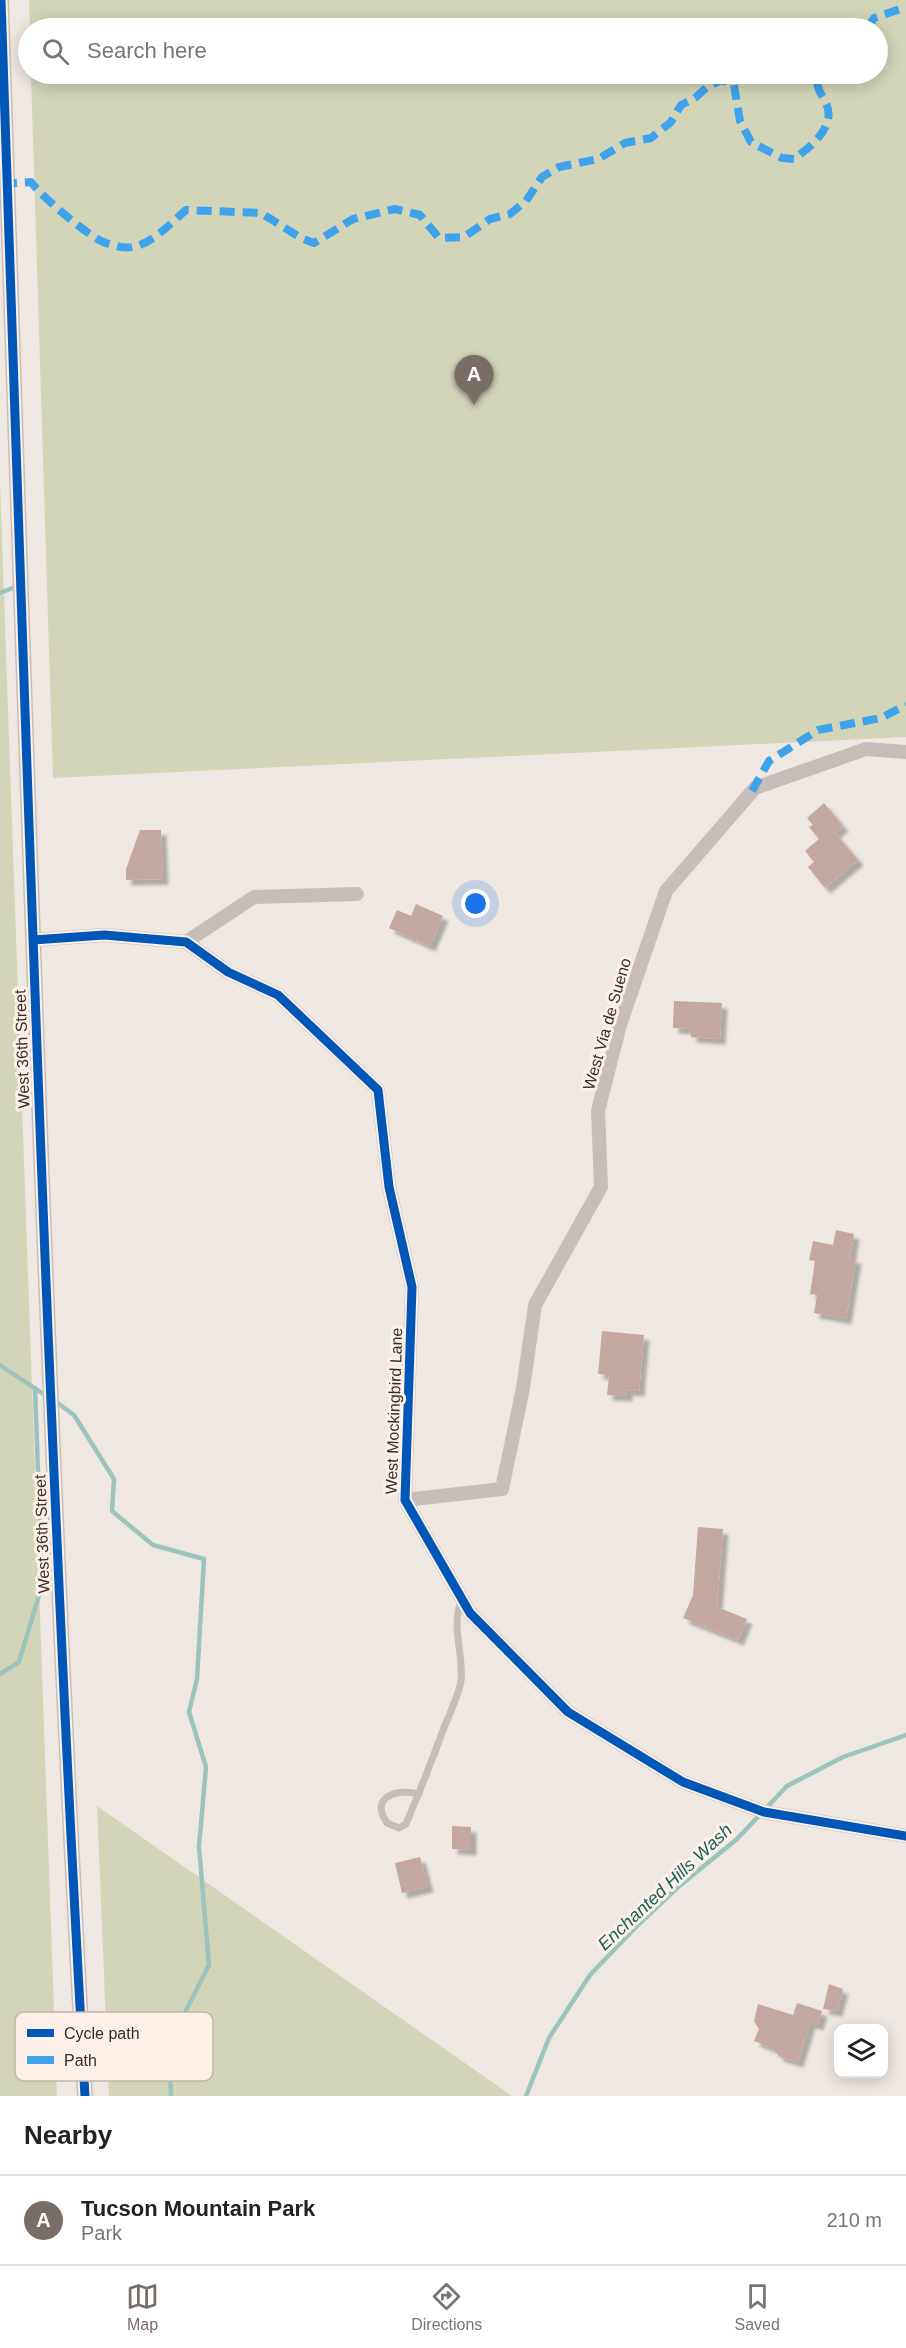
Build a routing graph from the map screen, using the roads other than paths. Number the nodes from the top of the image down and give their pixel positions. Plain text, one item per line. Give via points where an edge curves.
1 (1, 0) edge
2 (906, 752) edge
3 (357, 894) dead end
4 (33, 940) junction
5 (186, 942) junction
6 (405, 1500) junction
7 (462, 1599) junction
8 (418, 1794) junction
9 (906, 1836) edge
10 (80, 2012) edge
11 (84, 2081) edge
12 (85, 2096) edge

1 - 4 street, West 36th Street
2 - 6 street, West Via de Sueno via 866,749 755,788 666,891 620,1025 598,1111 601,1187 535,1305 502,1489
3 - 5 street via 254,897
4 - 5 street via 104,935
4 - 10 street, West 36th Street
5 - 6 street, West Mockingbird Lane via 228,972 278,995 378,1090 389,1187 412,1287
6 - 7 street, West Mockingbird Lane
7 - 8 lane via 457,1614 461,1679
7 - 9 street, West Mockingbird Lane via 470,1613 568,1712 683,1782 764,1812
8 - 8 lane via 405,1826 395,1828 387,1823 382,1809 390,1795 399,1791
11 - 12 street, West 36th Street

